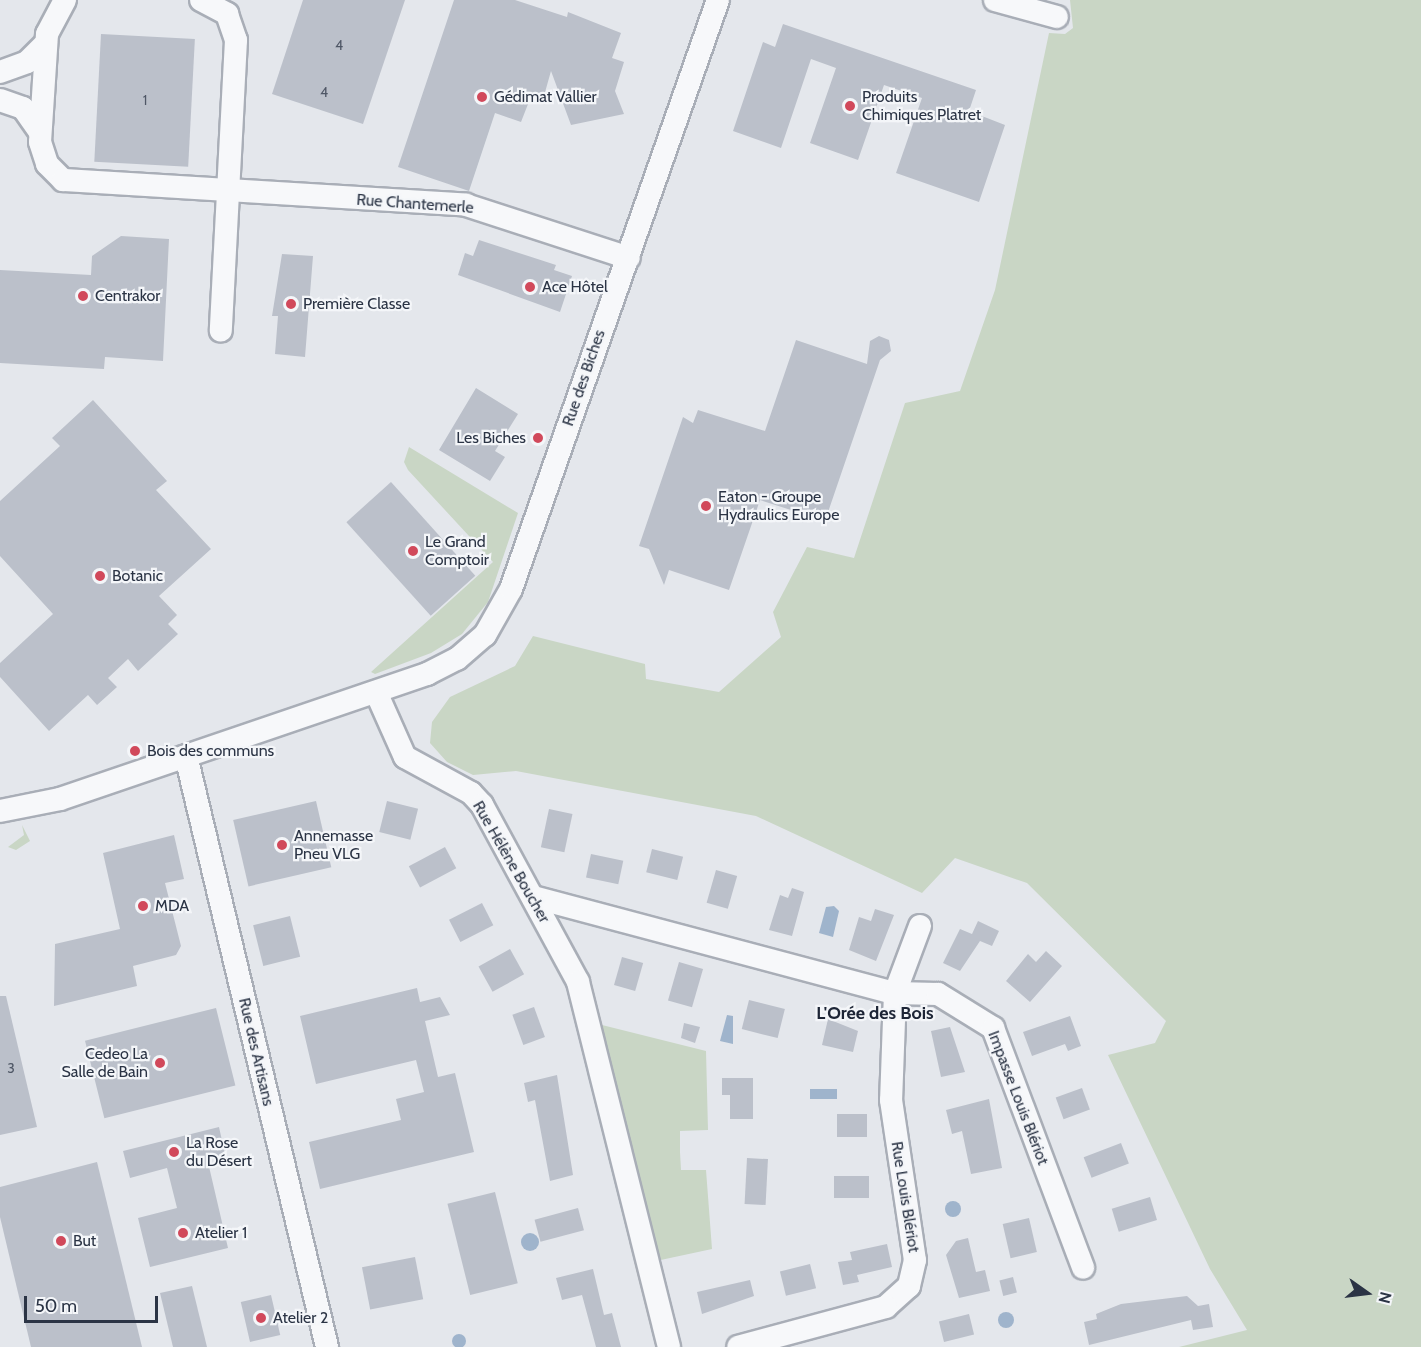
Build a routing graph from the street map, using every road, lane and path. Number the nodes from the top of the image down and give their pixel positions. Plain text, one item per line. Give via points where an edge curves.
1 (65, 0) edge
2 (201, 0) edge
3 (717, 0) edge
4 (995, 0) edge
5 (1057, 17) dead end
6 (46, 43) junction
7 (0, 72) edge
8 (0, 100) edge
9 (40, 132) junction
10 (229, 193) junction
11 (629, 258) junction
12 (221, 331) dead end
13 (376, 692) junction
14 (186, 756) junction
15 (0, 811) edge
16 (532, 897) junction
17 (920, 926) dead end
18 (896, 993) junction
19 (1083, 1268) dead end
20 (327, 1347) edge
21 (669, 1347) edge
22 (738, 1347) edge

1 - 6 street, Rue Chantemerle via 52,19
2 - 10 street via 227,14 236,40
3 - 11 street, Rue des Biches
4 - 5 street
6 - 7 street, Rue Chantemerle via 27,62
6 - 9 street, Rue Chantemerle
8 - 9 street, Rue Chantemerle via 23,108
9 - 10 street, Rue Chantemerle via 47,164 71,183
10 - 11 street, Rue Chantemerle via 466,205
10 - 12 street
11 - 13 street, Rue des Biches via 496,621 458,659
13 - 14 street
13 - 16 street, Rue Hélène Boucher via 405,758 478,799
14 - 15 street via 60,799
14 - 20 street, Rue des Artisans
16 - 18 street
16 - 21 street, Rue Hélène Boucher via 587,1007
17 - 18 street, Rue Louis Blériot
18 - 19 street, Impasse Louis Blériot via 938,993 993,1028
18 - 22 street, Rue Louis Blériot via 891,1112 914,1253 912,1280 886,1307

